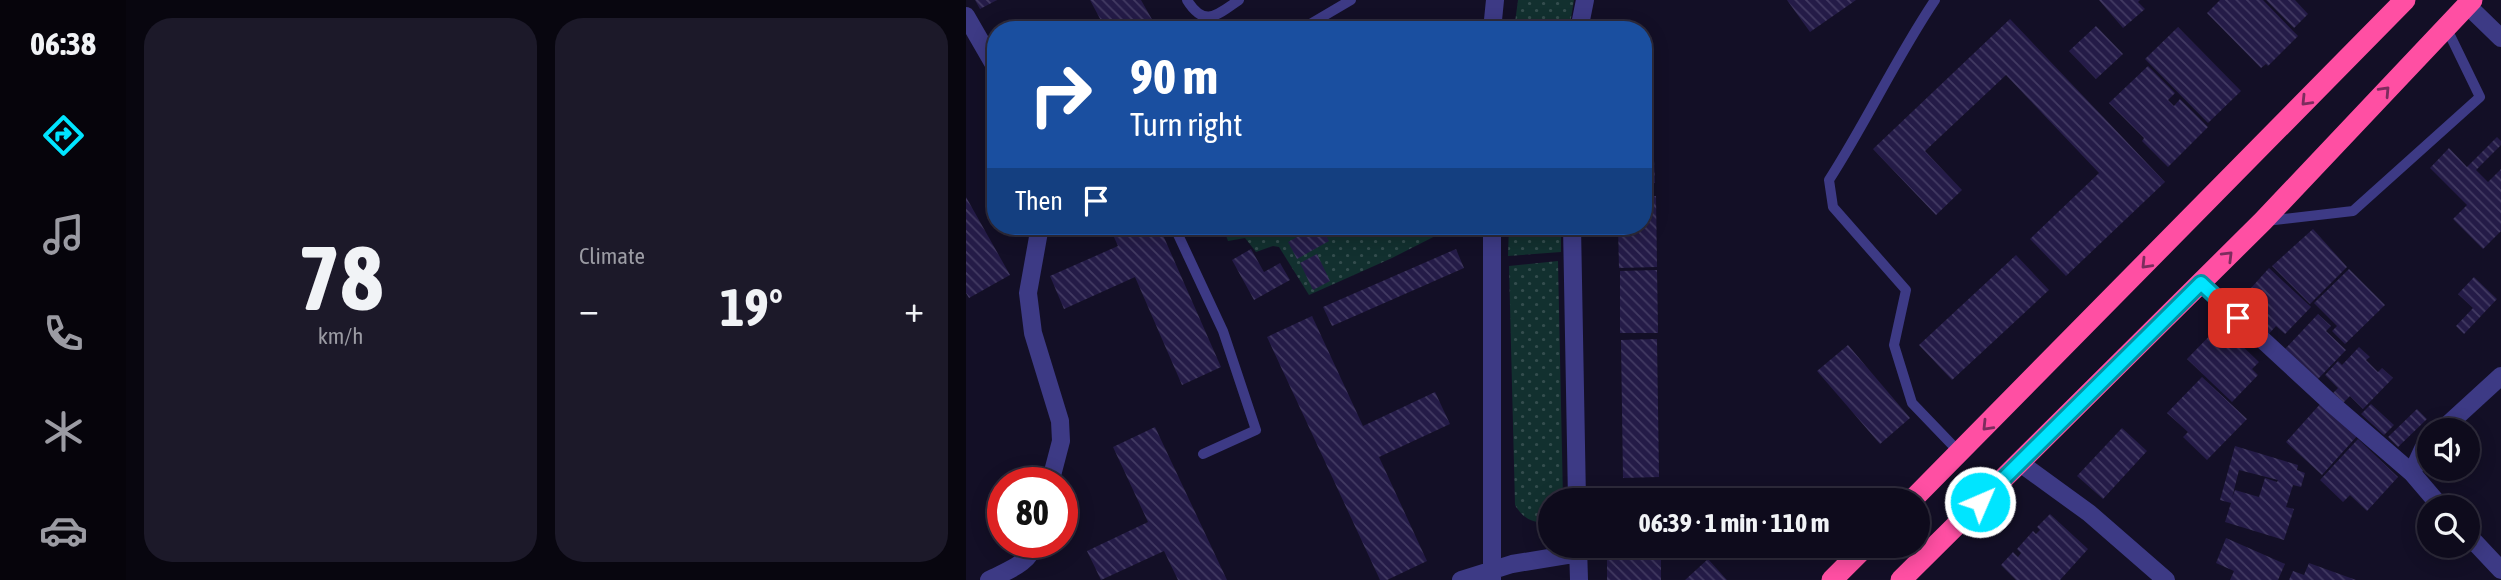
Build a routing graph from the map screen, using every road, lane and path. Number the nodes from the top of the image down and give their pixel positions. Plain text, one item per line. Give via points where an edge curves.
1 (1187, 0) edge
2 (1239, 0) edge
3 (1351, 0) edge
4 (1495, 0) edge
5 (1585, 0) edge
6 (1935, 0) edge
7 (2405, 0) edge
8 (2469, 2) edge
9 (966, 16) edge
10 (1315, 21) edge
11 (1493, 21) edge
12 (1581, 21) edge
13 (2446, 27) junction
14 (2501, 38) edge
15 (987, 48) edge
16 (2263, 221) junction
17 (1038, 235) edge
18 (1178, 235) edge
19 (1492, 235) edge
20 (1572, 235) edge
21 (2201, 283) junction
22 (2501, 376) edge
23 (2455, 418) edge
24 (1960, 453) junction
25 (1203, 454) dead end
26 (2417, 462) edge
27 (2020, 463) junction
28 (1054, 467) edge
29 (2412, 473) junction
30 (1577, 488) edge
31 (1924, 488) edge
32 (2431, 495) edge
33 (2480, 548) edge
34 (1028, 558) edge
35 (1549, 558) edge
36 (1578, 558) edge
37 (1854, 558) edge
38 (2501, 570) edge
39 (1492, 574) edge
40 (989, 580) edge
41 (1461, 580) edge
42 (1579, 580) edge
43 (1832, 580) edge
44 (1901, 580) edge
45 (2166, 580) edge

1 - 2 lane via 1203,17 1214,17
3 - 10 lane
4 - 11 street
5 - 12 street
6 - 24 lane via 1829,180 1833,207 1906,290 1894,345 1912,403
7 -> 24 highway
8 - 13 highway
8 - 14 street
9 - 15 street
16 -> 13 highway
13 - 16 lane via 2480,97 2353,211
21 -> 16 highway
17 - 28 street via 1028,293 1033,333 1060,421
18 - 25 lane via 1223,331 1256,430
19 - 39 street
20 - 30 street
21 - 27 highway
21 - 29 street
22 - 23 street
24 - 31 highway
26 - 29 street
27 - 44 highway
27 - 45 street via 2089,513
29 - 32 street
33 - 38 street
34 - 40 street
35 - 39 street
36 - 42 street
37 - 43 highway
39 - 41 street

